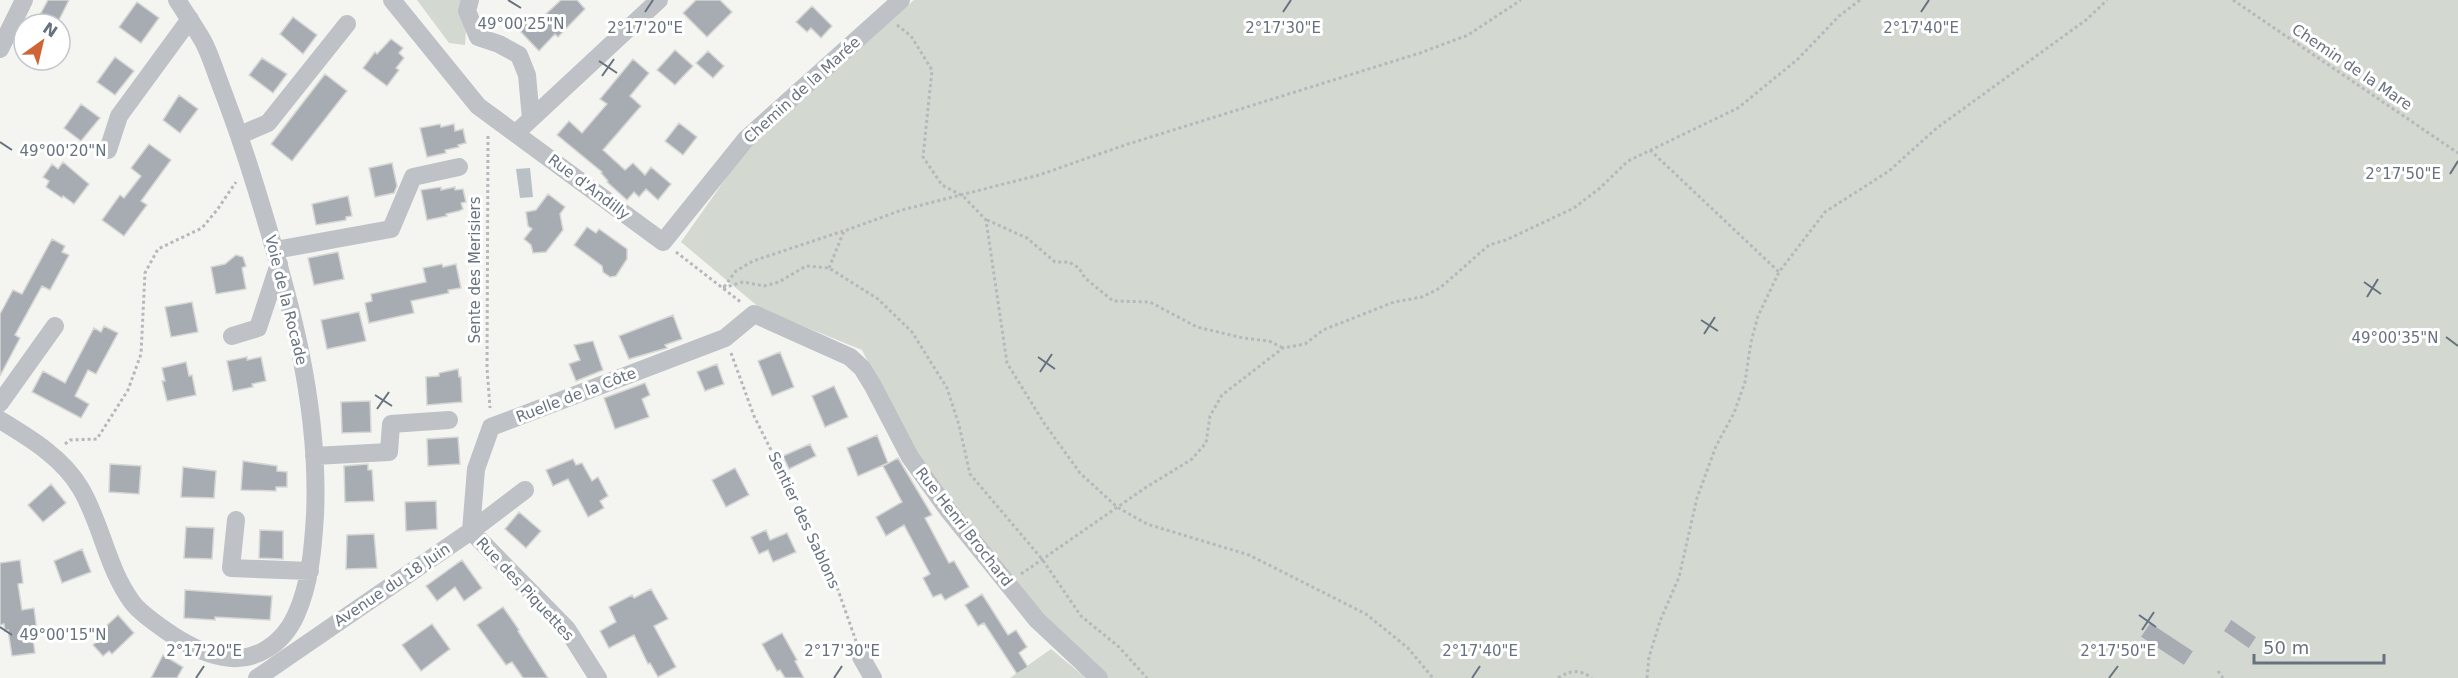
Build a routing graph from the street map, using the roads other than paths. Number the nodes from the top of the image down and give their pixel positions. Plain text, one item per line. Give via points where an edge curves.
1 (24, 0) edge
2 (177, 0) edge
3 (392, 0) edge
4 (470, 0) edge
5 (659, 0) edge
6 (901, 0) edge
7 (190, 19) junction
8 (347, 24) dead end
9 (0, 49) edge
10 (531, 119) junction
11 (516, 133) junction
12 (240, 135) junction
13 (108, 150) dead end
14 (459, 167) dead end
15 (663, 242) joint
16 (277, 257) junction
17 (754, 314) joint
18 (55, 326) dead end
19 (232, 336) dead end
20 (0, 403) edge
21 (0, 420) edge
22 (449, 420) dead end
23 (314, 456) junction
24 (525, 490) dead end
25 (236, 520) dead end
26 (471, 531) junction
27 (310, 571) junction
28 (861, 657) road end
29 (257, 678) edge
30 (598, 678) edge
31 (873, 678) edge
32 (1099, 678) edge

1 - 9 street
2 - 7 street, Voie de la Rocade
3 - 11 street, Rue d'Andilly via 471,100
4 - 10 street via 467,11 478,37 519,55 526,75
5 - 10 street
6 - 15 street, Chemin de la Marée via 746,139
7 - 12 street, Voie de la Rocade via 204,43
7 - 13 street via 119,116
8 - 12 street via 268,123
10 - 11 street
11 - 15 street, Rue d'Andilly
12 - 16 street, Voie de la Rocade
14 - 16 street via 413,177 391,229
16 - 19 street via 258,327
16 - 23 street, Voie de la Rocade via 298,334
17 - 26 street, Ruelle de la Côte via 726,338 491,427 476,469
17 - 32 street, Rue Henri Brochard via 850,357 862,368 910,457 948,510 1037,620
18 - 20 street
21 - 27 street, Voie de la Rocade via 53,456 81,489 119,582 134,604 176,638 201,651 225,657 249,656 274,645 292,624
22 - 23 street via 391,424 389,452
23 - 27 street, Voie de la Rocade via 316,498
24 - 26 street, Avenue du 18 Juin
25 - 27 street via 231,568
26 - 29 street, Avenue du 18 Juin
26 - 30 street, Rue des Piquettes via 567,629
28 - 31 street

